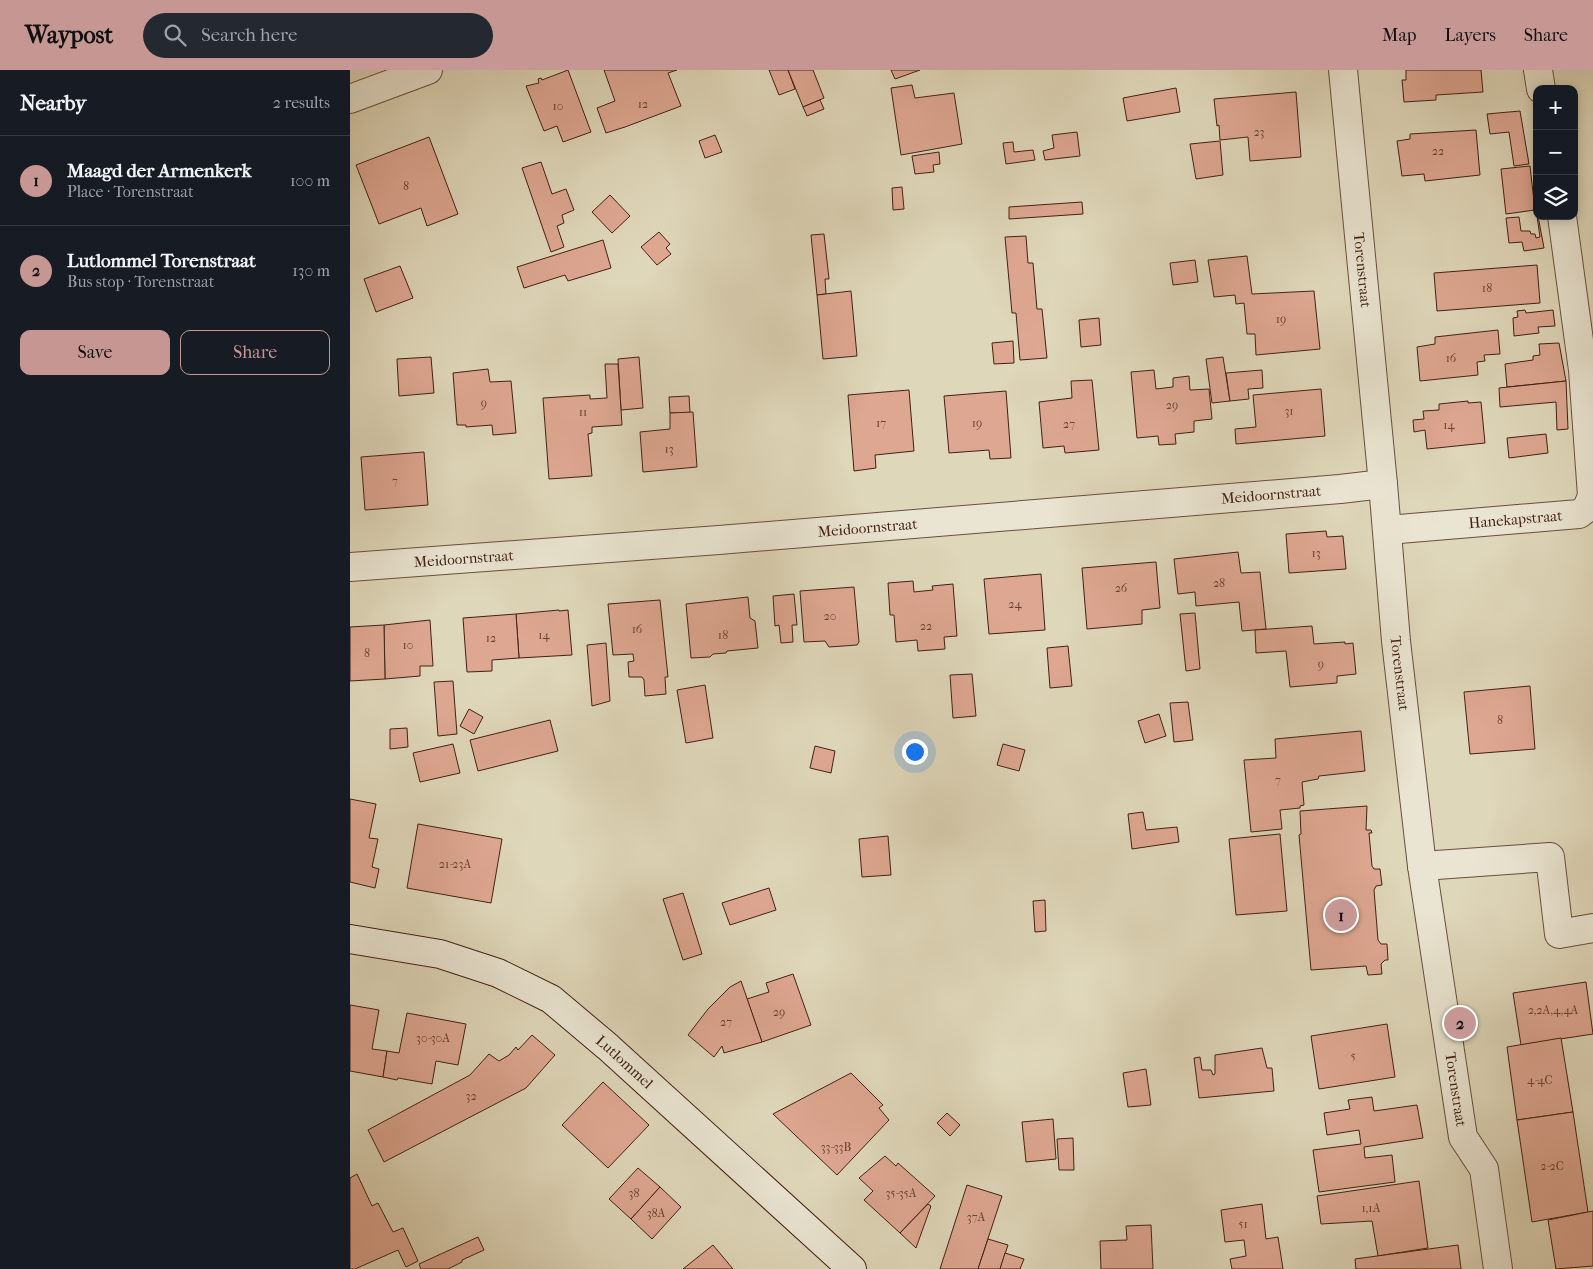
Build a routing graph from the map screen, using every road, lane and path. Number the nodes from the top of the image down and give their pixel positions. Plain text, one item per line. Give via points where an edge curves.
1 (428, 70) edge
2 (1343, 70) edge
3 (1538, 70) edge
4 (1540, 85) edge
5 (350, 99) edge
6 (1563, 220) edge
7 (1383, 484) junction
8 (1387, 530) junction
9 (350, 567) edge
10 (1422, 866) junction
11 (1593, 928) edge
12 (350, 939) edge
13 (852, 1269) edge
14 (1498, 1269) edge

1 - 5 street
2 - 7 street, Torenstraat
3 - 4 street
6 - 8 street, Hanekapstraat via 1583,370 1592,496 1587,508 1579,514
7 - 8 street, Torenstraat
7 - 9 street, Meidoornstraat
8 - 10 street, Torenstraat via 1396,641
10 - 11 street via 1550,857 1559,934
10 - 14 street, Torenstraat via 1463,1137 1484,1169
12 - 13 street, Lutlommel via 440,954 498,973 551,999

